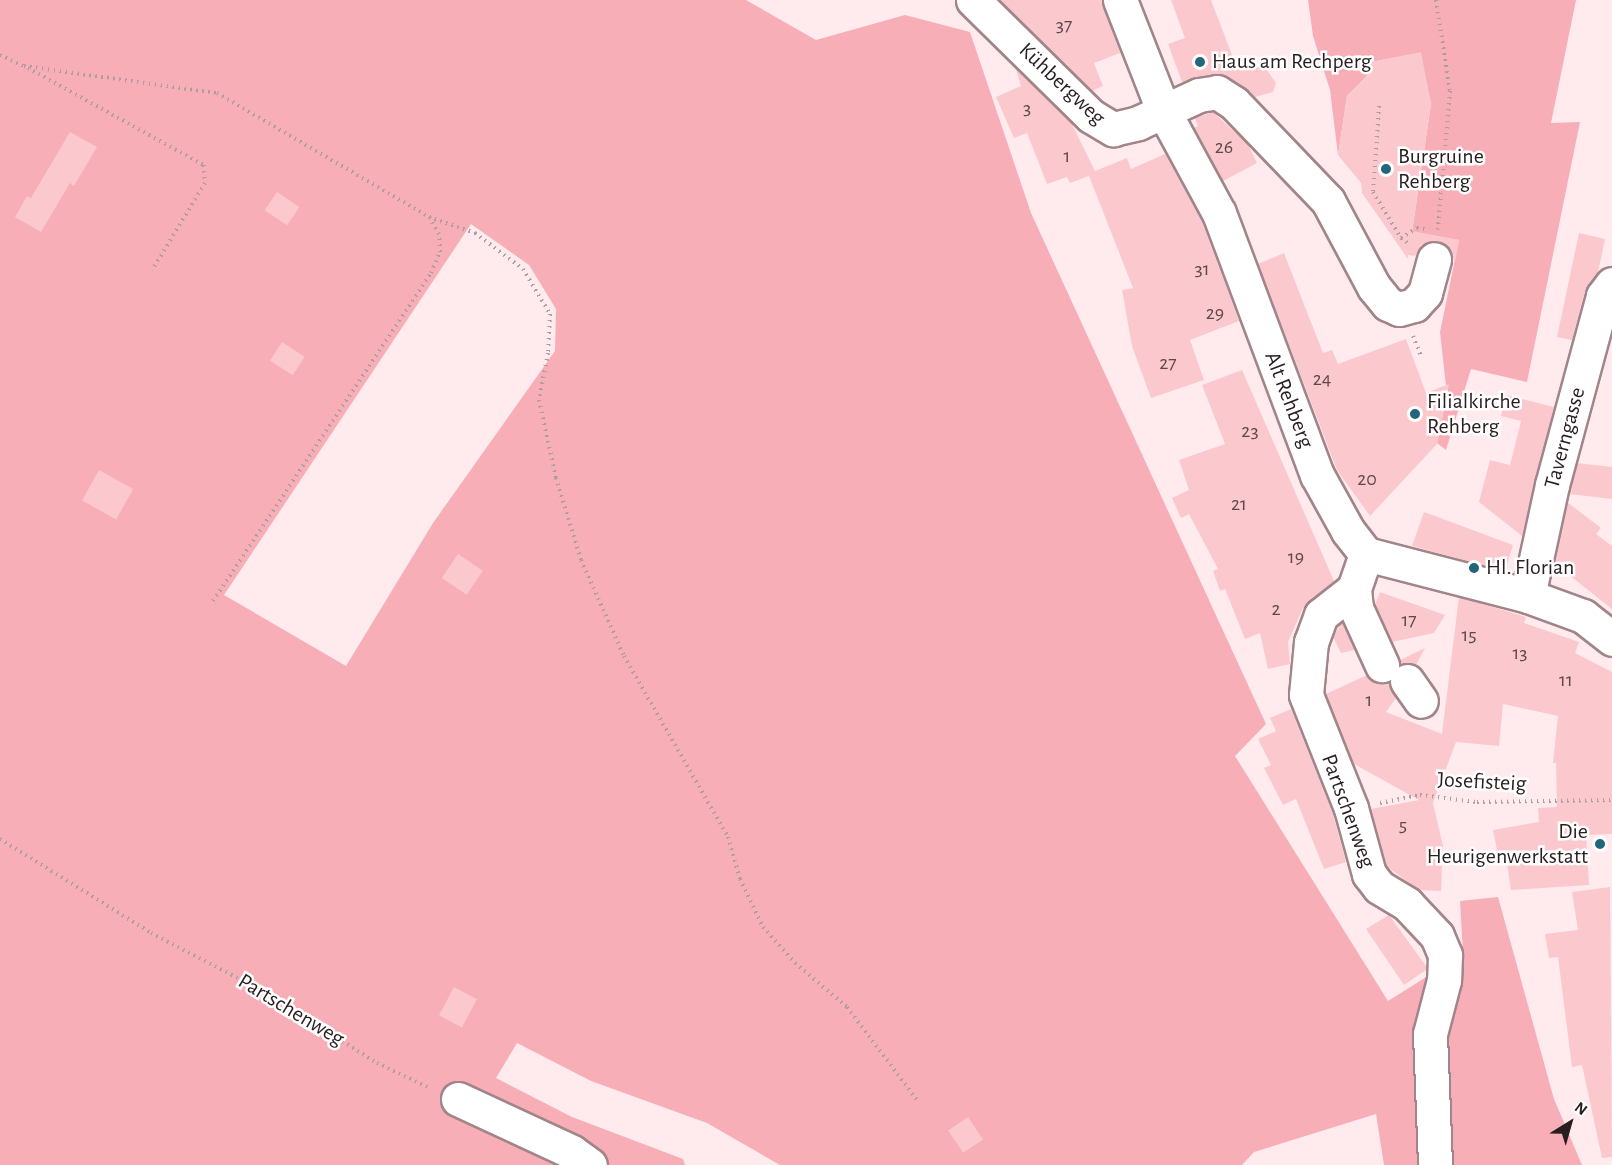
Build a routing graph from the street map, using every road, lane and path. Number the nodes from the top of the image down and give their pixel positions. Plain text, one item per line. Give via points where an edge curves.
1 (973, 0) edge
2 (1120, 0) edge
3 (1436, 0) edge
4 (0, 55) edge
5 (24, 66) junction
6 (1379, 106) dead end
7 (1163, 110) junction
8 (429, 217) junction
9 (1429, 247) junction
10 (152, 270) dead end
11 (1612, 284) edge
12 (1366, 554) junction
13 (1354, 589) junction
14 (1528, 596) junction
15 (213, 601) dead end
16 (1612, 639) edge
17 (1403, 682) dead end
18 (1612, 800) edge
19 (1351, 808) junction
20 (0, 839) edge
21 (458, 1098) joint
22 (917, 1100) dead end
23 (590, 1165) edge
24 (1435, 1165) edge

1 - 7 street, Kühbergweg via 1091,116 1113,129
2 - 7 street, Alt Rehberg
3 - 9 path via 1450,91
4 - 5 path
5 - 8 path via 217,93
5 - 10 path via 204,165 205,183
6 - 9 path via 1371,172 1373,192 1403,237
7 - 9 street via 1217,92 1234,103 1328,201 1374,287 1388,304 1400,309 1414,305 1425,293
7 - 12 street, Alt Rehberg via 1219,213 1317,475 1348,531
8 - 15 path via 439,234 440,252 431,273
8 - 22 path via 475,233 523,269 550,314 539,400 580,560 624,656 728,837 740,879 763,927 795,963 847,1007
11 - 14 street, Taverngasse via 1603,296 1552,485
12 - 13 street
12 - 14 street
13 - 17 street via 1356,608
13 - 19 street, Partschenweg via 1321,615 1311,642 1306,695
14 - 16 street via 1583,616
18 - 19 path, Josefisteig via 1477,801 1420,795
19 - 24 street, Partschenweg via 1369,874 1379,887 1407,904 1437,936 1445,955 1444,980 1430,1034
20 - 21 path, Partschenweg via 151,933 261,990 377,1064
21 - 23 street via 572,1152

